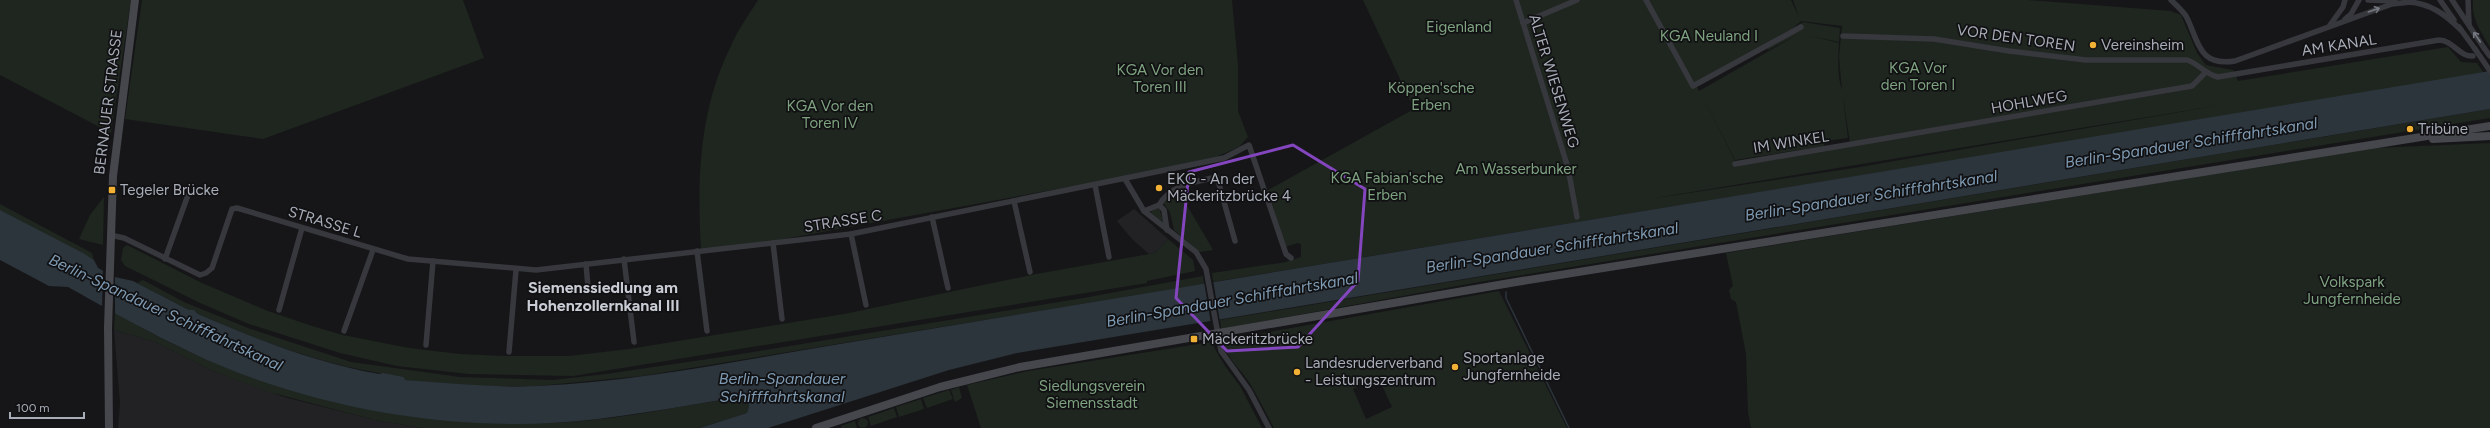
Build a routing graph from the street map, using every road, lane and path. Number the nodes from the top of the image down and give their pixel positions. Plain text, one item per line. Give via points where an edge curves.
1 (136, 0) edge
2 (1516, 0) edge
3 (1577, 0) edge
4 (1646, 0) edge
5 (2171, 0) edge
6 (2345, 0) edge
7 (2359, 0) edge
8 (2368, 0) edge
9 (2440, 0) edge
10 (2452, 0) edge
11 (2468, 0) edge
12 (2411, 2) junction
13 (1524, 23) junction
14 (2338, 23) junction
15 (2469, 26) junction
16 (1800, 27) dead end
17 (2321, 30) junction
18 (2461, 31) junction
19 (1843, 36) dead end
20 (2473, 56) dead end
21 (2490, 56) edge
22 (2490, 71) edge
23 (2205, 73) junction
24 (2486, 127) edge
25 (2487, 136) edge
26 (2380, 142) junction
27 (1851, 145) joint
28 (1735, 164) dead end
29 (1125, 179) junction
30 (1095, 185) junction
31 (188, 195) dead end
32 (1014, 201) junction
33 (1159, 205) junction
34 (1144, 211) junction
35 (932, 217) junction
36 (1577, 217) dead end
37 (302, 228) junction
38 (1168, 230) junction
39 (851, 234) junction
40 (110, 236) junction
41 (1235, 241) dead end
42 (773, 243) junction
43 (373, 250) junction
44 (697, 251) junction
45 (1109, 257) dead end
46 (1291, 258) dead end
47 (165, 259) junction
48 (624, 259) junction
49 (433, 261) junction
50 (586, 264) junction
51 (516, 270) junction
52 (1030, 272) dead end
53 (588, 287) dead end
54 (948, 288) dead end
55 (866, 305) dead end
56 (279, 310) dead end
57 (782, 319) dead end
58 (344, 331) dead end
59 (707, 331) dead end
60 (1217, 332) junction
61 (634, 342) dead end
62 (426, 345) dead end
63 (509, 352) dead end
64 (109, 428) edge
65 (816, 428) edge
66 (1269, 428) edge

1 - 40 main road, BERNAUER STRASSE via 116,142
2 - 13 street, ALTER WIESENWEG
3 - 13 street
4 - 16 street via 1693,86
5 - 17 street via 2186,16 2201,51 2217,62 2235,61
6 - 17 street via 2338,16
7 - 14 street via 2351,14
8 - 12 street
9 - 18 street
10 - 15 street
11 - 15 street
14 -> 12 street via 2392,4
12 - 18 street via 2434,8
13 - 36 street, ALTER WIESENWEG via 1568,168
14 - 17 street
15 - 18 street
21 -> 15 street, bridge
18 - 22 street, bridge
19 - 23 street, VOR DEN TOREN via 1934,39 2086,60 2187,60 2194,62
20 - 23 street, AM KANAL via 2462,52 2446,40 2439,40 2218,77
23 - 27 street, HOHLWEG via 2192,86
24 - 25 main road
24 - 26 main road
25 - 26 main road
26 - 60 main road
27 - 28 street, IM WINKEL
29 - 30 street, STRASSE C
29 - 34 street
29 - 46 street, STRASSE C via 1224,158 1249,144 1286,254
30 - 32 street, STRASSE C
30 - 45 street
31 - 47 street
32 - 35 street, STRASSE C
32 - 52 street
33 - 34 street
33 - 38 street via 1164,210
33 - 41 street via 1164,196 1178,187 1217,177
34 - 38 street
35 - 39 street, STRASSE C
35 - 54 street
37 - 43 street, STRASSE L
37 - 47 street, STRASSE L via 237,208 232,210 212,268 206,273 200,275
37 - 56 street
38 - 60 street via 1196,252 1205,266
39 - 42 street, STRASSE C
39 - 55 street
40 - 47 street, STRASSE L via 124,238
40 - 64 main road, BERNAUER STRASSE
42 - 44 street, STRASSE C
42 - 57 street
43 - 49 street, STRASSE L via 408,259
43 - 58 street
44 - 48 street, STRASSE C
44 - 59 street
48 - 50 street, STRASSE C
48 - 61 street
49 - 51 street, STRASSE L
49 - 62 street
50 - 51 street, STRASSE L
50 - 53 street
51 - 63 street
60 - 65 main road via 994,373 934,389
60 - 66 street via 1225,359 1249,390

